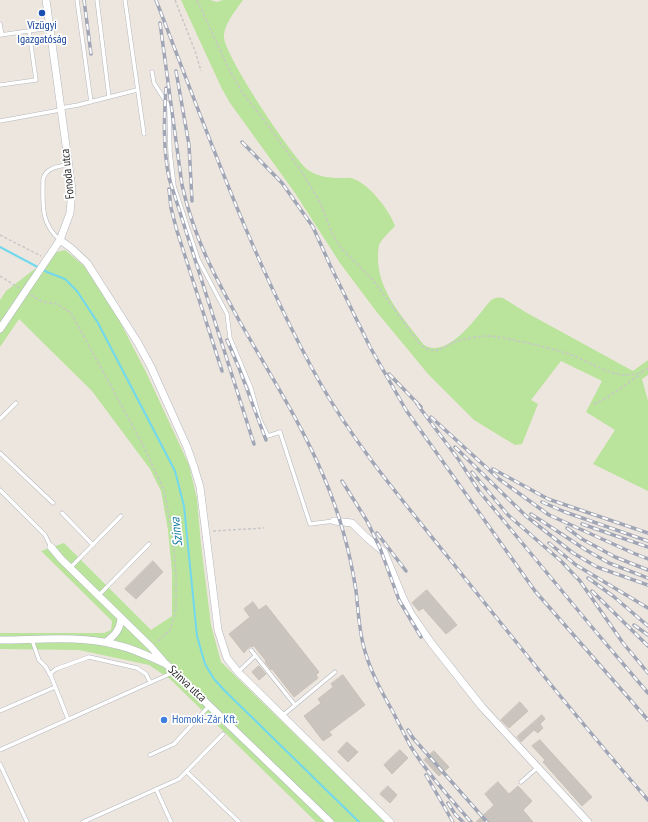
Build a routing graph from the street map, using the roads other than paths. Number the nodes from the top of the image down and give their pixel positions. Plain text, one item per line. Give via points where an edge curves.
1 (46, 0) edge
2 (77, 0) edge
3 (97, 0) edge
4 (125, 0) edge
5 (0, 24) edge
6 (50, 28) junction
7 (29, 31) junction
8 (1, 35) edge
9 (152, 72) dead end
10 (0, 85) edge
11 (137, 90) junction
12 (109, 97) junction
13 (91, 102) junction
14 (60, 109) junction
15 (0, 121) edge
16 (144, 134) dead end
17 (68, 164) junction
18 (60, 240) junction
19 (0, 329) edge
20 (16, 403) dead end
21 (0, 418) edge
22 (0, 453) edge
23 (0, 490) edge
24 (53, 503) dead end
25 (62, 513) dead end
26 (121, 516) dead end
27 (334, 521) joint
28 (149, 544) dead end
29 (93, 545) junction
30 (51, 547) joint
31 (70, 568) junction
32 (99, 596) junction
33 (121, 618) junction
34 (0, 640) edge
35 (32, 640) junction
36 (106, 642) junction
37 (251, 650) dead end
38 (256, 656) junction
39 (166, 664) junction
40 (175, 672) junction
41 (237, 672) junction
42 (335, 672) dead end
43 (51, 676) junction
44 (150, 682) junction
45 (55, 687) junction
46 (210, 705) junction
47 (294, 705) junction
48 (0, 711) edge
49 (282, 716) junction
50 (68, 719) junction
51 (223, 734) dead end
52 (0, 750) edge
53 (150, 755) dead end
54 (0, 764) edge
55 (537, 768) junction
56 (187, 772) junction
57 (521, 782) dead end
58 (156, 789) junction
59 (27, 822) edge
60 (83, 822) edge
61 (171, 822) edge
62 (239, 822) edge
63 (330, 822) edge
64 (390, 822) edge
65 (588, 822) edge

1 - 6 street, Fonoda utca
2 - 13 lane
3 - 12 lane
4 - 11 lane
5 - 8 lane
6 - 7 lane
6 - 14 street, Fonoda utca
7 - 8 lane
7 - 10 lane via 36,80
9 - 27 lane via 154,82 169,109 174,186 198,259 227,314 230,338 251,388 260,420 268,436 280,432 310,524
11 - 12 lane
11 - 16 lane
12 - 13 lane
13 - 14 lane
14 - 15 lane
14 - 17 street, Fonoda utca
17 - 18 street, Fonoda utca via 72,188 71,205 69,219
17 - 18 lane via 47,171 43,180 44,218 50,230
18 - 19 street, Fonoda utca via 45,255 34,278
18 - 41 street via 87,263 138,343 194,467 200,487 218,630 227,658
20 - 21 lane
22 - 24 lane
23 - 30 lane via 45,535
25 - 29 lane
26 - 29 lane
27 - 55 street via 352,523 384,552 411,614 432,644 482,707
28 - 32 lane
29 - 31 lane
30 - 31 street
31 - 32 street
32 - 33 street
33 - 36 street via 119,630
33 - 39 street
34 - 35 street, Szinva utca
35 - 36 street, Szinva utca via 73,639
35 - 43 lane via 39,660
36 - 39 street, Szinva utca via 135,650
37 - 38 lane
38 - 41 lane
38 - 47 lane
39 - 40 street, Szinva utca
40 - 44 lane
40 - 46 street, Szinva utca
41 - 49 street
42 - 47 lane
43 - 44 lane via 56,669 89,657 137,668 146,674
43 - 45 lane
44 - 50 lane
45 - 48 lane
45 - 50 lane
46 - 53 lane via 174,744
46 - 63 street, Szinva utca
47 - 49 lane
49 - 64 street
50 - 52 lane
51 - 56 lane
54 - 59 lane
55 - 57 lane
55 - 65 street
56 - 58 lane via 179,779
56 - 62 lane
58 - 60 lane
58 - 61 lane

